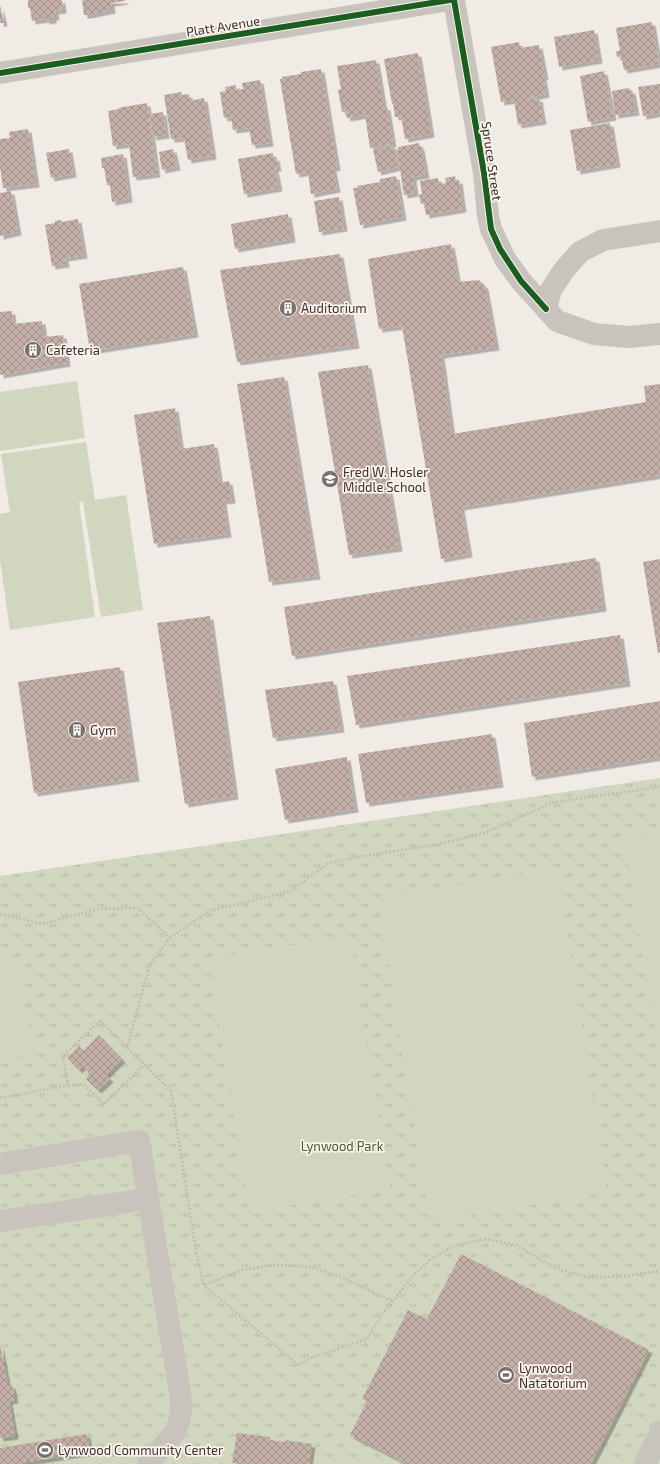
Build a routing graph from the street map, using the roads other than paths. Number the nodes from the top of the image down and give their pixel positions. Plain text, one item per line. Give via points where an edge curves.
1 (450, 0) edge
2 (454, 0) edge
3 (0, 73) edge
4 (660, 231) edge
5 (546, 309) junction
6 (660, 334) edge
7 (0, 1164) edge
8 (148, 1199) junction
9 (0, 1221) edge
10 (660, 1432) edge
11 (148, 1464) edge
12 (644, 1464) edge

1 - 3 street, Platt Avenue
2 - 5 street, Spruce Street via 484,173 491,229 517,276
4 - 5 street via 603,240 580,252 551,290
5 - 6 street, Spruce Street via 557,320 594,334 629,337
7 - 8 street via 139,1141
8 - 9 street
8 - 11 street via 182,1406 177,1426 169,1440 154,1454
10 - 12 street

